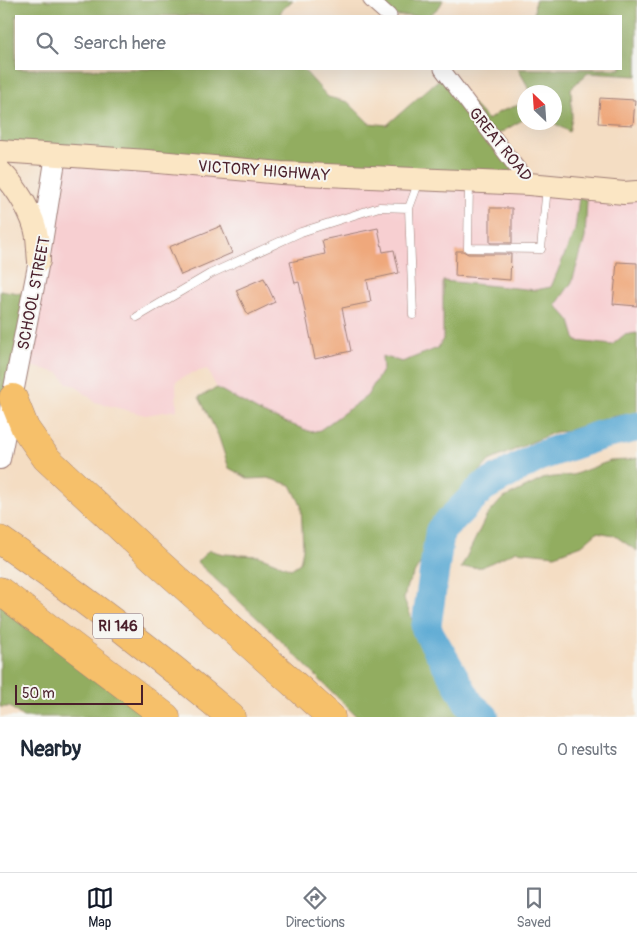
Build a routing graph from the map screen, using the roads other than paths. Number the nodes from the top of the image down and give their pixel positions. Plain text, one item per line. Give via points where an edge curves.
1 (371, 0) edge
2 (388, 15) edge
3 (443, 70) edge
4 (0, 151) edge
5 (56, 155) junction
6 (0, 171) edge
7 (419, 179) junction
8 (469, 181) junction
9 (538, 185) junction
10 (637, 192) edge
11 (409, 208) junction
12 (40, 261) junction
13 (413, 315) dead end
14 (137, 316) dead end
15 (12, 398) junction
16 (0, 459) edge
17 (0, 540) edge
18 (0, 591) edge
19 (166, 717) edge
20 (231, 717) edge
21 (331, 717) edge

1 - 2 street
3 - 9 street, GREAT ROAD
4 - 5 main road, VICTORY HIGHWAY
5 - 7 main road, VICTORY HIGHWAY via 281,173
5 - 12 street, SCHOOL STREET
6 - 12 main road via 30,213
7 - 8 main road, VICTORY HIGHWAY
7 - 11 lane
8 - 9 main road, VICTORY HIGHWAY
8 - 9 lane via 468,248 541,249
9 - 10 main road, GREAT ROAD
11 - 13 lane
11 - 14 lane via 379,207 301,232 210,274
12 - 15 street, SCHOOL STREET
15 - 16 street, SCHOOL STREET
15 - 21 highway via 25,428 46,458
17 - 20 highway, RI 146 via 171,666
18 - 19 highway, RI 146

